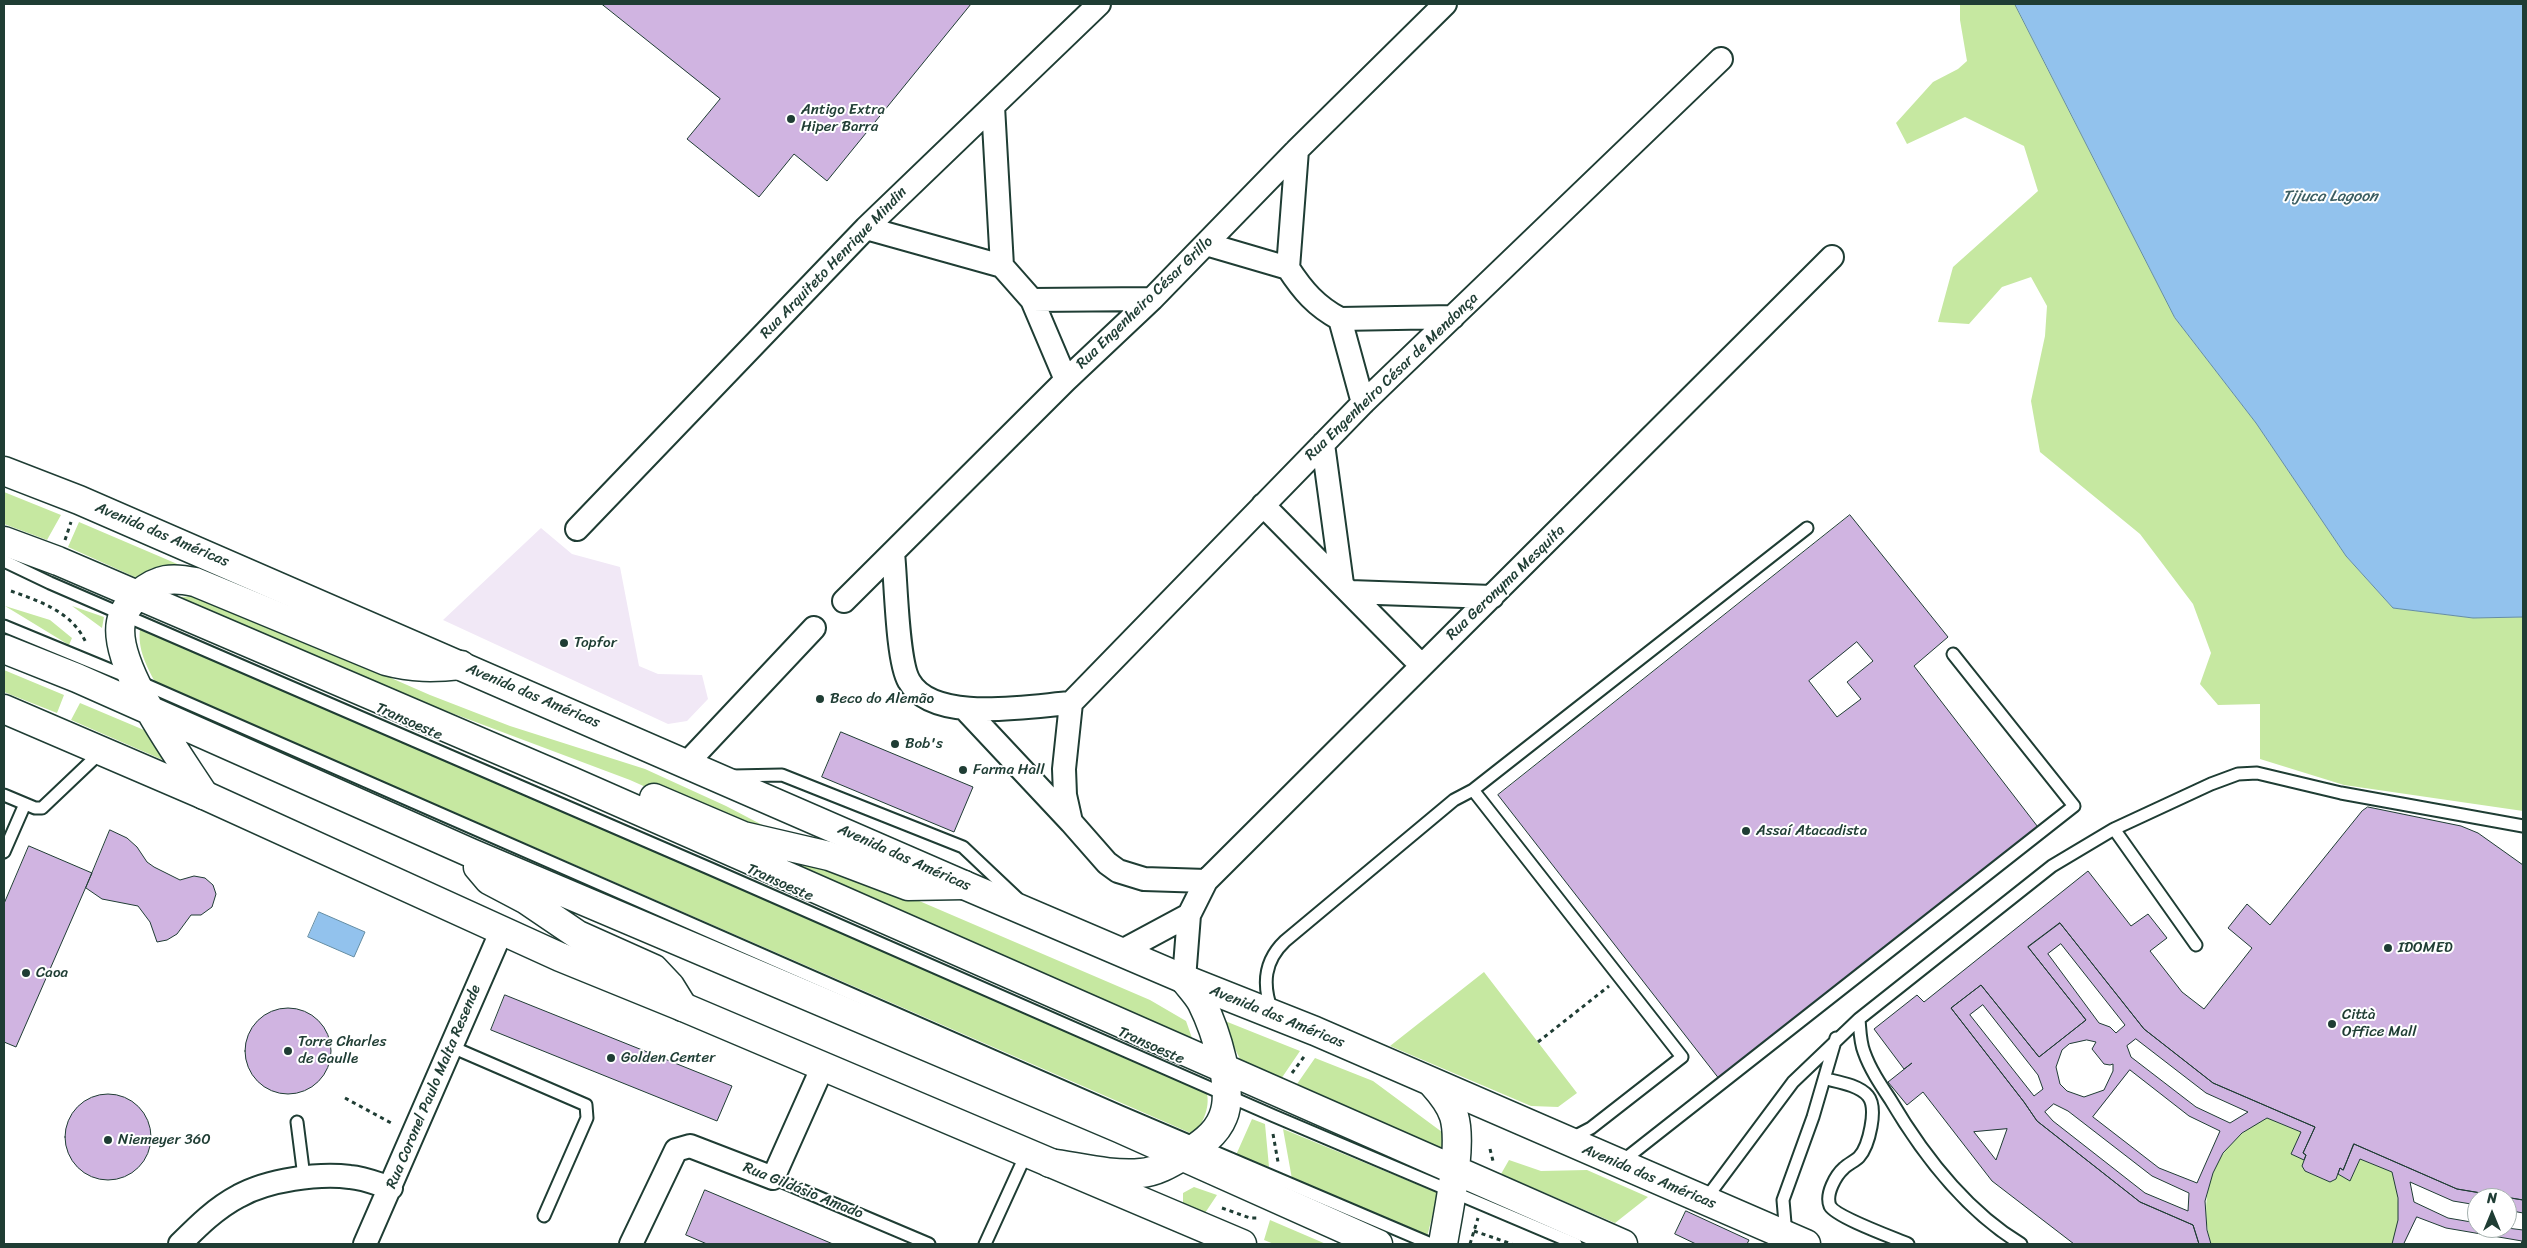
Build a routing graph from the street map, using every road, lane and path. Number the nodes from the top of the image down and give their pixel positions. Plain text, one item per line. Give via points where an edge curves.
1 (1099, 4) edge
2 (1445, 4) edge
3 (1721, 59) dead end
4 (993, 106) junction
5 (1297, 150) junction
6 (866, 228) junction
7 (1206, 244) junction
8 (1832, 258) dead end
9 (1002, 266) junction
10 (1288, 268) junction
11 (1152, 298) junction
12 (1032, 300) junction
13 (1453, 317) junction
14 (1340, 320) junction
15 (1066, 380) junction
16 (1363, 403) junction
17 (1324, 444) junction
18 (4, 471) edge
19 (1263, 505) junction
20 (72, 519) dead end
21 (1807, 528) dead end
22 (577, 529) dead end
23 (64, 545) dead end
24 (894, 553) junction
25 (5, 557) edge
26 (1346, 588) junction
27 (10, 591) dead end
28 (1492, 597) junction
29 (844, 601) dead end
30 (131, 604) junction
31 (4, 620) edge
32 (4, 626) edge
33 (814, 628) dead end
34 (13, 641) edge
35 (86, 652) dead end
36 (1953, 654) dead end
37 (461, 665) junction
38 (1422, 665) junction
39 (135, 680) junction
40 (1071, 703) junction
41 (4, 708) edge
42 (966, 710) junction
43 (150, 711) junction
44 (103, 750) junction
45 (687, 763) junction
46 (717, 776) junction
47 (571, 782) junction
48 (1473, 790) junction
49 (204, 795) junction
50 (5, 799) edge
51 (25, 804) junction
52 (1071, 822) junction
53 (2523, 826) edge
54 (2114, 829) junction
55 (4, 852) edge
56 (471, 853) junction
57 (1206, 881) junction
58 (964, 885) junction
59 (1033, 913) junction
60 (1189, 915) junction
61 (502, 930) junction
62 (2196, 945) dead end
63 (1122, 951) junction
64 (1620, 977) junction
65 (1184, 979) junction
66 (683, 1007) junction
67 (1274, 1016) junction
68 (1859, 1019) junction
69 (1836, 1038) junction
70 (1538, 1042) dead end
71 (452, 1047) junction
72 (1306, 1054) dead end
73 (823, 1066) junction
74 (1289, 1078) dead end
75 (1826, 1079) junction
76 (1225, 1083) junction
77 (1433, 1084) junction
78 (345, 1098) dead end
79 (297, 1122) dead end
80 (414, 1133) junction
81 (1273, 1133) dead end
82 (1566, 1141) junction
83 (1191, 1151) junction
84 (1038, 1158) junction
85 (1619, 1164) junction
86 (1280, 1170) dead end
87 (304, 1177) junction
88 (773, 1178) junction
89 (1453, 1182) junction
90 (391, 1188) junction
91 (1704, 1201) junction
92 (1219, 1207) dead end
93 (1263, 1213) dead end
94 (1479, 1213) dead end
95 (544, 1216) dead end
96 (1540, 1230) junction
97 (1474, 1231) junction
98 (1781, 1238) edge
99 (180, 1244) edge
100 (365, 1244) edge
101 (631, 1244) edge
102 (929, 1244) edge
103 (985, 1244) edge
104 (1242, 1244) edge
105 (1378, 1244) edge
106 (1431, 1244) edge
107 (1443, 1244) edge
108 (1470, 1244) edge
109 (1512, 1244) edge
110 (1570, 1244) edge
111 (1576, 1244) edge
112 (1623, 1244) edge
113 (1908, 1244) edge
114 (2021, 1244) edge

1 - 4 street, Rua Arquiteto Henrique Mindin
2 - 5 street, Rua Engenheiro César Grillo
3 - 13 street, Rua Engenheiro César de Mendonça
4 - 6 street, Rua Arquiteto Henrique Mindin
4 - 9 street
5 - 7 street, Rua Engenheiro César Grillo
5 - 10 street
6 - 9 street
6 - 22 street, Rua Arquiteto Henrique Mindin
7 - 10 street
7 - 11 street, Rua Engenheiro César Grillo
8 - 28 street, Rua Geronyma Mesquita
9 - 12 street
10 - 14 street via 1302,291
11 - 12 street
11 - 15 street, Rua Engenheiro César Grillo
12 - 15 street
13 - 14 street
13 - 16 street, Rua Engenheiro César de Mendonça
14 - 16 street
15 - 24 street, Rua Engenheiro César Grillo
16 - 17 street, Rua Engenheiro César de Mendonça
17 - 19 street, Rua Engenheiro César de Mendonça
17 - 26 street
18 - 37 main road, Avenida das Américas via 79,500
19 - 26 street
19 - 40 street, Rua Engenheiro César de Mendonça
20 - 23 path
21 - 48 lane
24 - 29 street, Rua Engenheiro César Grillo
24 - 42 street via 902,661 908,681 924,698
25 - 30 main road via 58,560
26 - 28 street
26 - 38 street
27 - 35 path via 43,602 70,620 86,642
28 - 38 street, Rua Geronyma Mesquita
30 - 37 main road via 155,582 180,579 195,582 386,662 417,668
30 - 39 main road via 121,632 123,650
30 - 47 main road
30 - 76 lane, Transoeste
31 - 34 lane
32 - 34 lane
33 - 45 street
34 - 39 lane
34 - 43 main road
36 - 85 lane via 2074,806
37 - 45 main road, Avenida das Américas
38 - 57 street, Rua Geronyma Mesquita
39 - 43 main road
39 - 83 lane via 1121,1112
40 - 42 street
40 - 52 street via 1064,769
41 - 44 main road
42 - 52 street
43 - 49 main road
43 - 56 main road
44 - 49 main road
44 - 51 lane via 42,808
45 - 46 main road, Avenida das Américas
46 - 58 main road, Avenida das Américas
46 - 59 lane via 782,775 963,847
47 - 58 main road via 613,782 743,836 829,856 908,886
47 - 76 main road
48 - 64 lane
48 - 67 lane via 1454,800 1275,950 1265,976
49 - 61 main road
50 - 51 lane
51 - 55 lane
52 - 57 street via 1095,851 1118,871 1144,879
53 - 54 lane via 2341,793 2257,773 2238,774 2211,784
54 - 62 lane
54 - 68 lane via 2052,866
56 - 66 main road via 489,880 525,899 578,935 654,969
56 - 83 main road via 1119,1128
57 - 60 street, Rua Geronyma Mesquita
58 - 59 main road, Avenida das Américas
59 - 63 main road, Avenida das Américas
60 - 63 street
60 - 65 street, Rua Geronyma Mesquita
61 - 66 main road
61 - 71 street, Rua Coronel Paulo Malta Resende
63 - 65 main road, Avenida das Américas
64 - 70 path
64 - 82 lane via 1682,1056 1591,1128
65 - 67 main road, Avenida das Américas
65 - 76 main road via 1202,1002 1215,1034
66 - 73 main road
67 - 77 main road, Avenida das Américas
68 - 69 lane
68 - 114 lane via 1863,1050 1869,1065 1909,1132 1966,1200 2001,1232
69 - 75 lane
69 - 91 lane via 1777,1102
71 - 80 street, Rua Coronel Paulo Malta Resende
71 - 95 lane via 586,1105 587,1118
72 - 74 path
73 - 84 main road
73 - 88 street
75 - 98 lane via 1783,1200
75 - 113 lane via 1857,1088 1868,1095 1872,1105 1872,1128 1860,1156 1842,1169 1834,1181 1830,1205 1854,1221
76 - 83 main road via 1224,1116 1218,1127
76 - 89 main road
77 - 82 main road, Avenida das Américas
77 - 89 main road via 1454,1116
78 - 80 path
79 - 87 lane
80 - 90 street, Rua Coronel Paulo Malta Resende
81 - 86 path
82 - 85 main road, Avenida das Américas
83 - 84 main road via 1142,1173 1108,1171
83 - 105 main road
83 - 106 lane
84 - 103 lane
84 - 104 main road
85 - 91 main road, Avenida das Américas
87 - 90 street via 351,1177
87 - 99 street via 240,1195 206,1218
88 - 101 street, Rua Gildásio Amado via 690,1146 676,1150
88 - 102 lane, Rua Gildásio Amado
89 - 96 lane
89 - 107 main road
89 - 112 main road
90 - 100 street, Rua Coronel Paulo Malta Resende
91 - 98 main road, Avenida das Américas
92 - 93 path via 1250,1218 1258,1218
94 - 97 path
96 - 110 lane
96 - 111 lane
97 - 108 path
97 - 109 path

